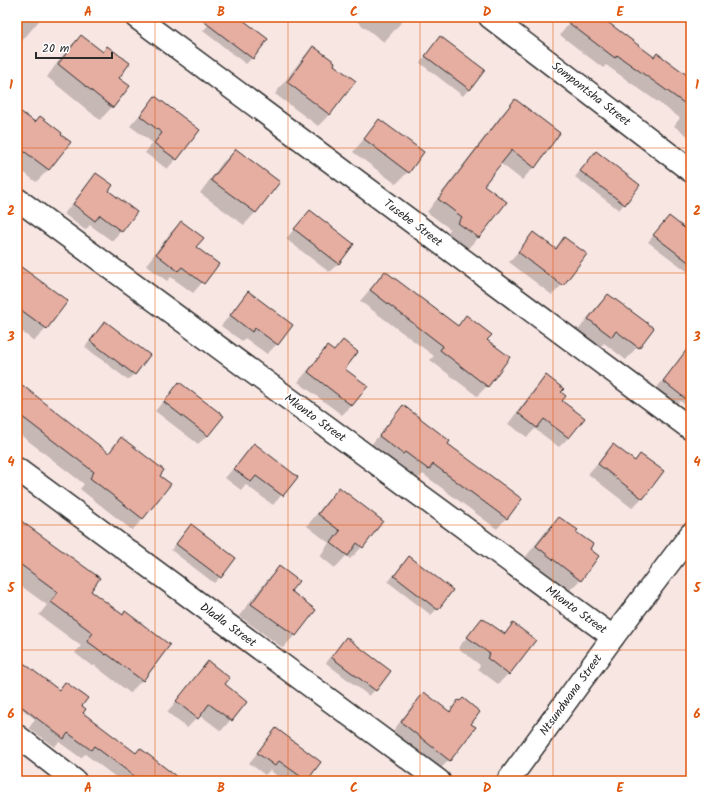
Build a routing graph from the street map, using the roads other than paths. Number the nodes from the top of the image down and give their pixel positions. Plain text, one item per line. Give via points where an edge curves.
1 (136, 17) edge
2 (490, 17) edge
3 (691, 171) edge
4 (17, 199) edge
5 (691, 430) edge
6 (17, 469) edge
7 (691, 534) edge
8 (612, 637) junction
9 (17, 736) edge
10 (75, 781) edge
11 (439, 781) edge
12 (508, 781) edge

1 - 5 street, Tusebe Street
2 - 3 street, Sompontsha Street
4 - 8 street, Mkonto Street
6 - 11 street, Dladla Street
7 - 8 street, Ntsundwana Street
8 - 12 street, Ntsundwana Street
9 - 10 street

